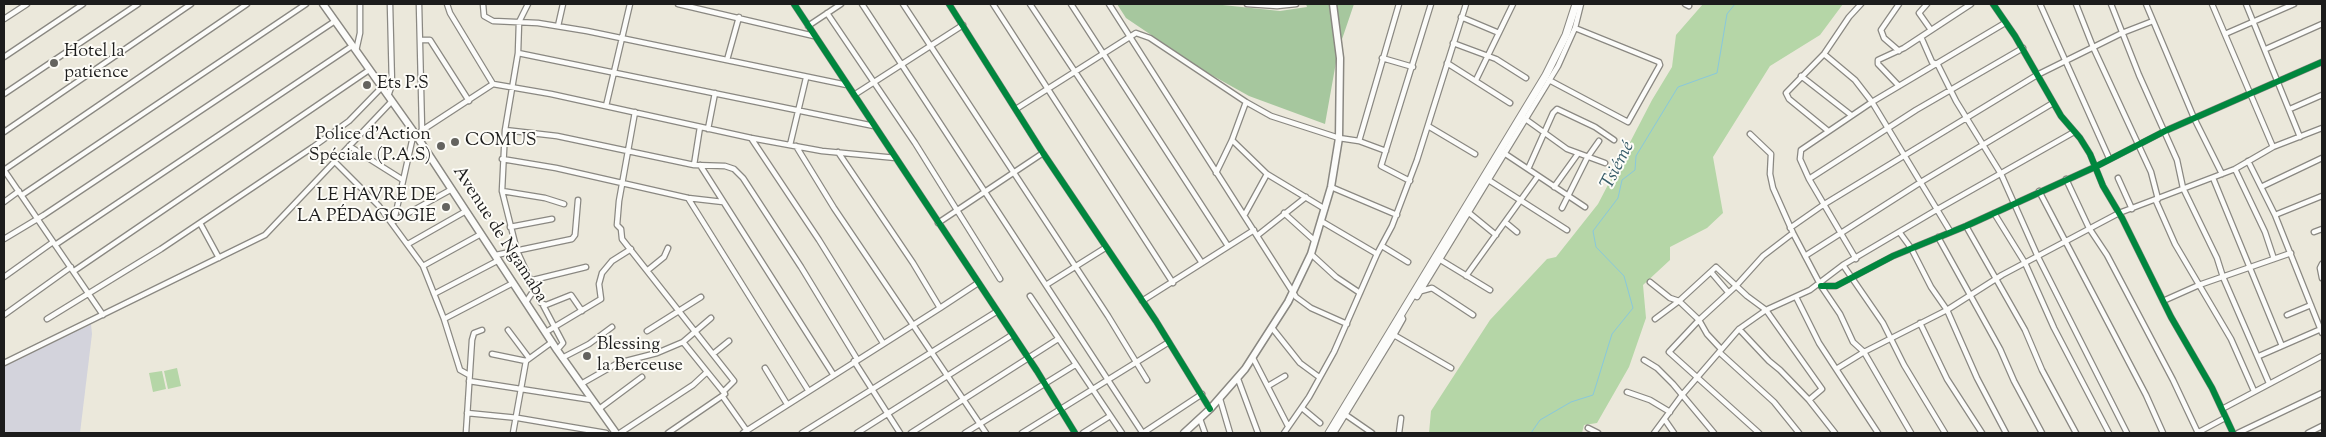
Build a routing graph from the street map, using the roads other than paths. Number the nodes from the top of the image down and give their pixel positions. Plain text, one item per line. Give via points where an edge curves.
1 (27, 4) edge
2 (83, 4) edge
3 (138, 4) edge
4 (191, 4) edge
5 (247, 4) edge
6 (306, 4) edge
7 (323, 4) edge
8 (331, 4) edge
9 (360, 4) edge
10 (390, 4) edge
11 (419, 4) edge
12 (447, 4) edge
13 (483, 4) edge
14 (528, 4) edge
15 (563, 4) edge
16 (630, 4) edge
17 (678, 4) edge
18 (794, 4) edge
19 (841, 4) edge
20 (862, 4) edge
21 (903, 4) edge
22 (949, 4) edge
23 (993, 4) edge
24 (1030, 4) edge
25 (1071, 4) edge
26 (1109, 4) edge
27 (1247, 4) edge
28 (1296, 4) edge
29 (1333, 4) edge
30 (1399, 4) edge
31 (1431, 4) edge
32 (1466, 4) edge
33 (1511, 4) edge
34 (1576, 4) edge
35 (1581, 4) edge
36 (1861, 4) edge
37 (1898, 4) edge
38 (1927, 4) edge
39 (1971, 4) edge
40 (1993, 4) edge
41 (2040, 4) edge
42 (2076, 4) edge
43 (2111, 4) edge
44 (2146, 4) edge
45 (2212, 4) edge
46 (2246, 4) edge
47 (2294, 4) edge
48 (827, 13) junction
49 (329, 14) junction
50 (739, 17) junction
51 (1461, 17) junction
52 (4, 19) edge
53 (335, 21) junction
54 (2153, 21) junction
55 (2253, 21) junction
56 (518, 22) junction
57 (2005, 23) junction
58 (2322, 24) edge
59 (963, 25) junction
60 (558, 26) junction
61 (808, 26) junction
62 (1574, 28) junction
63 (1930, 30) junction
64 (1499, 33) junction
65 (2122, 33) junction
66 (2225, 34) junction
67 (1130, 35) junction
68 (814, 36) junction
69 (1921, 37) junction
70 (620, 38) junction
71 (420, 40) junction
72 (1453, 43) junction
73 (352, 46) junction
74 (930, 46) junction
75 (2093, 47) junction
76 (2023, 48) junction
77 (2266, 49) junction
78 (1899, 51) junction
79 (356, 52) junction
80 (518, 53) junction
81 (1102, 53) junction
82 (1824, 54) junction
83 (1488, 56) junction
84 (4, 57) edge
85 (1382, 58) junction
86 (727, 60) junction
87 (2065, 61) junction
88 (2322, 62) edge
89 (1447, 63) junction
90 (903, 64) junction
91 (1938, 65) junction
92 (1413, 67) junction
93 (369, 70) junction
94 (1074, 71) junction
95 (613, 72) junction
96 (2037, 75) junction
97 (1801, 76) junction
98 (806, 78) junction
99 (1526, 78) dead end
100 (1476, 80) junction
101 (1549, 80) junction
102 (2279, 80) junction
103 (874, 82) junction
104 (493, 84) junction
105 (847, 85) junction
106 (1899, 86) junction
107 (382, 87) junction
108 (513, 87) junction
109 (1047, 91) junction
110 (1951, 91) junction
111 (715, 93) junction
112 (4, 94) edge
113 (2252, 94) junction
114 (2322, 95) edge
115 (854, 96) junction
116 (390, 98) junction
117 (470, 101) junction
118 (1246, 102) junction
119 (1872, 102) junction
120 (2053, 103) junction
121 (1510, 104) dead end
122 (606, 106) junction
123 (1016, 109) junction
124 (2290, 109) junction
125 (797, 110) junction
126 (635, 112) junction
127 (1851, 115) junction
128 (1523, 117) junction
129 (1966, 118) junction
130 (2194, 118) junction
131 (874, 126) junction
132 (1428, 126) junction
133 (700, 127) junction
134 (1887, 128) junction
135 (2322, 128) edge
136 (708, 129) junction
137 (422, 130) junction
138 (505, 130) junction
139 (1827, 130) junction
140 (2165, 131) junction
141 (4, 132) edge
142 (2074, 132) junction
143 (415, 133) junction
144 (1544, 134) junction
145 (1750, 134) dead end
146 (2300, 137) junction
147 (750, 138) junction
148 (1339, 138) junction
149 (1232, 140) junction
150 (1614, 140) dead end
151 (1359, 141) junction
152 (1599, 141) dead end
153 (793, 145) junction
154 (1982, 145) junction
155 (2137, 145) junction
156 (349, 146) junction
157 (2273, 147) junction
158 (1386, 151) junction
159 (628, 152) junction
160 (838, 152) junction
161 (1502, 152) junction
162 (1043, 153) junction
163 (1476, 154) dead end
164 (1577, 154) junction
165 (1904, 156) junction
166 (896, 158) junction
167 (1587, 158) junction
168 (2109, 158) junction
169 (2322, 158) edge
170 (502, 159) junction
171 (2248, 161) junction
172 (335, 162) junction
173 (1605, 163) dead end
174 (694, 165) junction
175 (700, 165) junction
176 (2095, 166) junction
177 (1528, 169) junction
178 (2235, 169) junction
179 (1013, 173) junction
180 (1216, 173) junction
181 (1267, 174) junction
182 (2001, 174) junction
183 (2222, 174) junction
184 (1538, 176) junction
185 (1486, 178) junction
186 (1809, 178) junction
187 (2118, 178) dead end
188 (2213, 178) junction
189 (2066, 179) junction
190 (403, 180) junction
191 (1410, 181) junction
192 (1921, 182) junction
193 (622, 183) junction
194 (1554, 186) junction
195 (1331, 187) junction
196 (2261, 187) junction
197 (2183, 188) junction
198 (452, 189) junction
199 (502, 191) junction
200 (985, 191) junction
201 (2038, 191) junction
202 (20, 193) junction
203 (1568, 195) junction
204 (2322, 196) edge
205 (1306, 197) junction
206 (688, 198) junction
207 (578, 200) dead end
208 (2157, 200) junction
209 (4, 202) edge
210 (723, 202) junction
211 (1521, 202) junction
212 (2013, 203) junction
213 (564, 204) dead end
214 (1824, 205) junction
215 (1585, 207) dead end
216 (1562, 208) dead end
217 (1325, 209) junction
218 (1938, 209) junction
219 (2132, 209) junction
220 (958, 210) junction
221 (466, 211) junction
222 (1467, 211) junction
223 (1284, 213) junction
224 (1994, 213) junction
225 (2119, 213) junction
226 (1245, 214) junction
227 (1397, 215) junction
228 (2275, 215) junction
229 (36, 218) junction
230 (552, 219) dead end
231 (393, 221) junction
232 (1321, 221) junction
233 (1505, 222) junction
234 (200, 223) junction
235 (938, 223) junction
236 (1966, 226) junction
237 (510, 227) junction
238 (2089, 228) junction
239 (2322, 229) edge
240 (1254, 230) junction
241 (1567, 230) dead end
242 (1791, 230) junction
243 (1950, 231) junction
244 (1517, 232) dead end
245 (2314, 232) dead end
246 (1841, 233) junction
247 (1900, 233) junction
248 (482, 234) junction
249 (1258, 235) junction
250 (1496, 235) junction
251 (1938, 237) junction
252 (4, 239) edge
253 (1315, 241) junction
254 (2066, 242) junction
255 (54, 243) junction
256 (408, 244) junction
257 (1228, 246) junction
258 (1382, 246) junction
259 (668, 248) dead end
260 (1105, 248) junction
261 (1912, 248) junction
262 (630, 249) junction
263 (517, 251) junction
264 (2291, 253) junction
265 (1311, 254) junction
266 (1377, 254) junction
267 (1806, 256) junction
268 (2038, 257) junction
269 (219, 258) junction
270 (497, 258) junction
271 (1438, 258) junction
272 (1856, 259) junction
273 (2274, 259) junction
274 (1408, 262) dead end
275 (1202, 263) junction
276 (2024, 264) junction
277 (2322, 264) edge
278 (1843, 265) junction
279 (423, 266) junction
280 (586, 267) dead end
281 (1076, 267) junction
282 (2250, 268) junction
283 (72, 269) junction
284 (648, 270) junction
285 (1711, 272) junction
286 (1466, 276) junction
287 (4, 277) edge
288 (2223, 277) junction
289 (2322, 278) edge
290 (1852, 279) junction
291 (530, 280) junction
292 (1000, 280) dead end
293 (1995, 280) junction
294 (1173, 282) junction
295 (1650, 282) dead end
296 (513, 283) junction
297 (978, 284) junction
298 (1821, 284) junction
299 (1046, 285) junction
300 (2199, 285) junction
301 (1736, 286) junction
302 (534, 290) junction
303 (1490, 290) dead end
304 (1294, 292) junction
305 (1420, 292) junction
306 (1728, 292) junction
307 (434, 294) junction
308 (1360, 294) junction
309 (90, 295) junction
310 (1412, 295) junction
311 (1969, 295) junction
312 (1030, 296) dead end
313 (701, 297) dead end
314 (1796, 297) junction
315 (1142, 301) junction
316 (1679, 301) junction
317 (2163, 301) junction
318 (526, 302) junction
319 (543, 305) junction
320 (2311, 305) junction
321 (940, 308) junction
322 (1766, 310) junction
323 (1947, 310) junction
324 (582, 311) junction
325 (680, 312) junction
326 (996, 312) junction
327 (4, 315) edge
328 (103, 315) junction
329 (1401, 315) junction
330 (1474, 315) dead end
331 (2287, 315) dead end
332 (711, 318) dead end
333 (48, 319) dead end
334 (444, 319) junction
335 (1655, 319) dead end
336 (1699, 320) junction
337 (1920, 323) junction
338 (914, 324) junction
339 (1347, 324) junction
340 (555, 327) junction
341 (612, 328) dead end
342 (1739, 328) junction
343 (1273, 329) junction
344 (482, 330) dead end
345 (508, 330) dead end
346 (647, 331) dead end
347 (694, 331) junction
348 (2322, 331) edge
349 (546, 332) junction
350 (1012, 335) junction
351 (1394, 335) junction
352 (1058, 339) junction
353 (1890, 339) junction
354 (552, 342) junction
355 (683, 342) junction
356 (729, 342) dead end
357 (1169, 342) junction
358 (883, 343) junction
359 (2282, 346) junction
360 (557, 350) junction
361 (1720, 350) junction
362 (1864, 352) junction
363 (932, 353) junction
364 (492, 354) dead end
365 (712, 354) junction
366 (2259, 356) junction
367 (2322, 356) edge
368 (562, 358) junction
369 (1253, 358) junction
370 (527, 359) junction
371 (855, 360) junction
372 (1029, 360) junction
373 (1644, 360) dead end
374 (1136, 362) junction
375 (4, 363) edge
376 (1075, 365) junction
377 (765, 368) dead end
378 (1451, 368) dead end
379 (1838, 368) junction
380 (707, 372) junction
381 (833, 374) junction
382 (1285, 376) dead end
383 (642, 377) dead end
384 (948, 377) junction
385 (1319, 377) junction
386 (1698, 377) junction
387 (469, 378) junction
388 (1238, 379) junction
389 (1108, 380) junction
390 (1147, 380) dead end
391 (1045, 383) junction
392 (2269, 383) junction
393 (581, 384) junction
394 (1268, 386) junction
395 (520, 389) junction
396 (872, 389) junction
397 (808, 390) junction
398 (1092, 390) junction
399 (724, 391) junction
400 (2254, 391) junction
401 (1627, 392) dead end
402 (2322, 393) edge
403 (1202, 394) junction
404 (1682, 395) junction
405 (722, 397) junction
406 (963, 399) junction
407 (1220, 399) junction
408 (592, 400) junction
409 (1809, 400) junction
410 (787, 404) junction
411 (1302, 408) junction
412 (599, 409) junction
413 (1061, 409) junction
414 (1210, 409) junction
415 (2222, 409) junction
416 (1670, 412) junction
417 (466, 413) junction
418 (888, 414) junction
419 (1346, 415) junction
420 (1110, 416) junction
421 (1200, 418) junction
422 (1401, 418) dead end
423 (2225, 418) junction
424 (515, 419) junction
425 (1665, 420) junction
426 (1320, 423) dead end
427 (980, 424) junction
428 (1288, 426) junction
429 (2322, 426) edge
430 (813, 427) junction
431 (1588, 428) dead end
432 (745, 432) edge
433 (466, 433) edge
434 (513, 433) edge
435 (606, 433) edge
436 (616, 433) edge
437 (620, 433) edge
438 (668, 433) edge
439 (802, 433) edge
440 (816, 433) edge
441 (857, 433) edge
442 (900, 433) edge
443 (911, 433) edge
444 (965, 433) edge
445 (986, 433) edge
446 (1022, 433) edge
447 (1075, 433) edge
448 (1083, 433) edge
449 (1122, 433) edge
450 (1142, 433) edge
451 (1184, 433) edge
452 (1205, 433) edge
453 (1230, 433) edge
454 (1258, 433) edge
455 (1284, 433) edge
456 (1331, 433) edge
457 (1372, 433) edge
458 (1399, 433) edge
459 (1598, 433) edge
460 (1654, 433) edge
461 (1674, 433) edge
462 (1714, 433) edge
463 (1759, 433) edge
464 (1799, 433) edge
465 (1834, 433) edge
466 (1878, 433) edge
467 (1910, 433) edge
468 (1945, 433) edge
469 (1982, 433) edge
470 (2006, 433) edge
471 (2042, 433) edge
472 (2076, 433) edge
473 (2109, 433) edge
474 (2127, 433) edge
475 (2163, 433) edge
476 (2197, 433) edge
477 (2233, 433) edge
478 (2238, 433) edge
479 (2308, 433) edge

1 - 52 street
2 - 84 street
3 - 112 street
4 - 141 street
5 - 202 street via 4,170
6 - 202 street
7 - 49 main road, Avenue de Ngamaba
8 - 49 street
9 - 79 street
10 - 116 street
11 - 71 street
12 - 104 street
13 - 56 street via 487,19
14 - 56 street
15 - 60 street
16 - 70 street
17 - 50 street
18 - 61 street
19 - 48 street
20 - 90 street
21 - 74 street
22 - 59 street
23 - 109 street
24 - 94 street
25 - 81 street
26 - 67 street
27 - 28 street
29 - 148 main road via 1340,58
30 - 85 street
31 - 92 street
32 - 51 street
33 - 64 street
34 - 128 main road via 1556,57
35 - 62 street
36 - 82 street
37 - 78 street via 1881,30 1884,38
38 - 63 street via 1919,13
39 - 63 street
40 - 57 street
41 - 87 street
42 - 75 street
43 - 65 street
44 - 54 street
45 - 66 street
46 - 55 street
47 - 55 street
48 - 61 street
48 - 103 street
49 - 53 main road, Avenue de Ngamaba
50 - 68 street
50 - 86 street
51 - 64 street
51 - 72 street
53 - 73 main road, Avenue de Ngamaba
53 - 229 street
54 - 65 street
54 - 130 street
55 - 66 street
55 - 77 street
56 - 60 street
56 - 80 street
57 - 76 street
57 - 91 street
58 - 77 street
59 - 74 street
59 - 123 street
60 - 70 street
61 - 68 street
62 - 101 street via 1565,53
62 - 101 street via 1660,65 1629,122
63 - 69 street
64 - 83 street
65 - 75 street
65 - 140 street
66 - 113 street
67 - 81 street
67 - 118 street via 1136,33 1150,38
67 - 180 street
68 - 105 street
69 - 78 street
69 - 91 street via 1932,62
70 - 86 street
70 - 95 street
71 - 117 street via 430,40
71 - 137 street
72 - 83 street
72 - 89 street
73 - 79 main road, Avenue de Ngamaba
73 - 255 street
74 - 90 street
74 - 179 street
75 - 87 street
75 - 155 street
76 - 96 street
76 - 110 street
77 - 102 street
78 - 106 street via 1877,62
79 - 93 main road, Avenue de Ngamaba
80 - 95 street
80 - 108 street
81 - 94 street
81 - 257 street
82 - 97 street
82 - 119 street via 1855,80
83 - 99 street
83 - 100 street
85 - 92 street
85 - 151 street
86 - 98 street
87 - 96 street
87 - 168 street
88 - 102 street
89 - 100 street
89 - 132 street
90 - 103 street
90 - 200 street
91 - 106 street
91 - 110 street
92 - 158 street
93 - 107 main road, Avenue de Ngamaba
93 - 283 street
94 - 109 street
94 - 275 street
95 - 111 street
95 - 122 street
96 - 120 street
96 - 129 street
97 - 127 street
97 - 139 street via 1787,92 1787,97
98 - 105 street
98 - 125 street
100 - 121 street
101 - 128 street
102 - 113 street
102 - 124 street
103 - 115 street
103 - 220 street
104 - 108 street
104 - 117 street
105 - 115 street
106 - 119 street
107 - 116 main road, Avenue de Ngamaba
107 - 234 street via 349,121
108 - 122 street
108 - 138 street
109 - 123 street
109 - 294 street
110 - 129 street
110 - 134 street
111 - 125 street
111 - 136 street
113 - 130 street
113 - 157 street
114 - 124 street
115 - 131 street
116 - 143 main road, Avenue de Ngamaba
116 - 156 street
117 - 137 street
118 - 148 street via 1271,116
118 - 149 street
119 - 127 street
119 - 134 street
120 - 142 street
120 - 154 street
122 - 126 street
123 - 162 street
124 - 146 street
125 - 131 street
125 - 153 street
126 - 133 street
126 - 159 street
127 - 139 street
128 - 144 street
128 - 161 main road
129 - 154 street
129 - 165 street
130 - 140 street
130 - 183 street
131 - 166 street
132 - 163 street
132 - 191 street
133 - 136 street
133 - 174 street
134 - 165 street
134 - 186 street
135 - 146 street
136 - 147 street
137 - 143 street
138 - 159 street via 557,136
138 - 170 street
139 - 186 street via 1800,152
140 - 155 street
140 - 197 street via 2177,160
142 - 176 street
142 - 182 street
143 - 190 street
143 - 198 main road, Avenue de Ngamaba
144 - 150 street via 1554,110 1560,109
144 - 164 street
144 - 177 street
145 - 242 street via 1771,154 1773,188
146 - 157 street
147 - 153 street
147 - 358 street
148 - 151 street
148 - 195 main road
149 - 180 street
149 - 181 street
151 - 158 street
152 - 167 street
153 - 160 street
153 - 338 street
154 - 182 street
154 - 192 street
155 - 168 street
155 - 208 street via 2151,172
156 - 172 street
156 - 190 street
157 - 171 street
158 - 191 street via 1381,167
159 - 174 street
159 - 193 street
160 - 166 street
160 - 321 street
161 - 177 street
161 - 185 main road
162 - 179 street
162 - 260 street
164 - 167 street
164 - 194 street
165 - 192 street
165 - 214 street
166 - 235 street
167 - 173 street
167 - 203 street
168 - 176 street
169 - 196 street
170 - 193 street
170 - 199 street
171 - 178 street
171 - 196 street
172 - 231 street
172 - 269 street via 266,235
174 - 175 street
175 - 210 street
175 - 371 street via 730,167 743,178
176 - 189 street
176 - 225 street via 2102,186
177 - 184 street
178 - 183 street
178 - 273 street
179 - 200 street
179 - 281 street
180 - 226 street
181 - 205 street
181 - 226 street
182 - 212 street
182 - 218 street
183 - 188 street
184 - 194 street
184 - 211 street
185 - 211 street
185 - 222 main road
186 - 214 street
187 - 219 street
188 - 197 street
188 - 282 street
189 - 201 street
189 - 238 street
190 - 231 street
191 - 227 street
192 - 218 street
192 - 246 street
193 - 206 street
193 - 262 street via 616,222
194 - 203 street
195 - 217 main road
195 - 227 street
196 - 228 street
197 - 208 street
197 - 288 street
198 - 221 main road, Avenue de Ngamaba
198 - 231 street
199 - 213 street
199 - 237 street
200 - 220 street
200 - 299 street
201 - 212 street
201 - 254 street
202 - 209 street
202 - 229 street
203 - 215 street
203 - 216 street
204 - 228 street
205 - 217 street
205 - 223 street
206 - 210 street
206 - 397 street
207 - 263 street via 574,237
208 - 219 street
208 - 300 street
210 - 381 street
211 - 233 street
211 - 241 street
212 - 224 street
212 - 268 street
214 - 242 street
214 - 246 street
217 - 232 main road
218 - 243 street
218 - 247 street
219 - 225 street
220 - 235 street
220 - 292 street
221 - 248 main road, Avenue de Ngamaba
221 - 256 street
222 - 250 street
222 - 271 main road
223 - 249 street
223 - 253 street
224 - 236 street
224 - 276 street
225 - 238 street
225 - 317 street
226 - 240 street
227 - 258 street
228 - 264 street
229 - 252 street
229 - 255 street
230 - 237 street
231 - 256 street
232 - 253 main road
232 - 266 street
233 - 244 street
233 - 250 street
234 - 269 street
234 - 309 street
235 - 297 street
236 - 243 street
236 - 293 street
237 - 263 street
238 - 254 street
238 - 476 street via 2107,254
239 - 245 street
240 - 249 street
240 - 257 street
242 - 267 street
242 - 301 street
243 - 251 street
246 - 267 street
246 - 272 street
247 - 261 street
247 - 272 street
248 - 270 main road, Avenue de Ngamaba
248 - 279 street
249 - 304 street
250 - 286 street
251 - 261 street
251 - 311 street
253 - 265 main road
254 - 268 street
254 - 475 street
255 - 283 street
255 - 287 street
256 - 279 street
257 - 275 street
258 - 266 street
258 - 274 street
259 - 284 street via 664,257
260 - 281 street
260 - 315 street
261 - 290 street
261 - 323 street via 1923,274
262 - 284 street
262 - 324 street via 605,268 600,278 601,299
263 - 270 street
263 - 291 street
264 - 273 street
264 - 320 street
265 - 304 main road
265 - 308 street
266 - 308 street
267 - 298 street
268 - 276 street
268 - 474 street
269 - 328 street
270 - 296 main road, Avenue de Ngamaba
270 - 307 street
271 - 286 street
271 - 305 street
271 - 310 main road
272 - 278 street
273 - 282 street
275 - 294 street
276 - 293 street
276 - 473 street
277 - 289 street
278 - 290 street
278 - 298 street
279 - 307 street
280 - 291 street
281 - 299 street
281 - 374 street
282 - 288 street
282 - 359 street
283 - 309 street
283 - 327 street
284 - 325 street
285 - 301 street via 1716,267
285 - 306 street
285 - 316 street
286 - 303 street
288 - 300 street
288 - 366 street
290 - 298 street via 1836,286
290 - 353 street via 1883,323
291 - 302 street
293 - 311 street
293 - 472 street via 2025,330 2042,370
294 - 315 street
295 - 316 street
296 - 318 main road, Avenue de Ngamaba
296 - 334 street
297 - 321 street
297 - 326 street
298 - 314 street
298 - 362 street via 1853,342
299 - 389 street
300 - 317 street
300 - 400 street via 2231,339
301 - 306 street
301 - 322 street
302 - 318 street
302 - 319 street
304 - 339 street via 1311,308
304 - 343 main road
305 - 310 street via 1417,297
305 - 330 street via 1432,288
306 - 336 street
307 - 334 street
308 - 339 street
309 - 328 street
309 - 333 street
310 - 329 main road
311 - 323 street
311 - 471 street via 2000,348
312 - 352 street
313 - 325 street
314 - 322 street
314 - 379 street via 1819,342
315 - 357 street
316 - 335 street
316 - 336 street
317 - 415 street
318 - 349 main road, Avenue de Ngamaba
319 - 324 street via 571,295
319 - 340 street
320 - 331 street
320 - 348 street
321 - 338 street
322 - 342 street
322 - 409 street via 1822,389
323 - 337 street
323 - 470 street
324 - 340 street
325 - 346 street
325 - 347 street
326 - 350 street
326 - 363 street
328 - 375 street
329 - 351 street via 1403,319
329 - 456 main road
332 - 347 street
334 - 387 street via 460,370
336 - 361 street
336 - 386 street via 1669,352
337 - 353 street
337 - 469 street via 1947,379
338 - 358 street
338 - 363 street
339 - 385 street
340 - 349 street
340 - 360 street via 563,343
341 - 368 street
342 - 361 street
342 - 409 street
343 - 369 main road
343 - 385 street via 1300,363
344 - 387 street via 472,336
345 - 370 street
347 - 355 street
347 - 365 street
348 - 359 street
349 - 354 main road, Avenue de Ngamaba
350 - 372 street
350 - 384 street
351 - 378 street
351 - 419 street
352 - 372 street
352 - 376 street
353 - 362 street
353 - 468 street
354 - 360 main road, Avenue de Ngamaba
354 - 370 street
355 - 380 street
355 - 393 street via 618,363
356 - 365 street
357 - 374 street
357 - 403 street
358 - 371 street
359 - 366 street
360 - 368 main road, Avenue de Ngamaba
361 - 386 street
361 - 464 street via 1774,402
362 - 379 street
362 - 467 street
363 - 384 street
363 - 396 street
364 - 370 street
365 - 399 street via 734,382
366 - 392 street
367 - 392 street
368 - 393 main road, Avenue de Ngamaba
369 - 388 main road
369 - 394 street
370 - 395 street
371 - 381 street
371 - 396 street
372 - 391 street
372 - 406 street
373 - 404 street via 1662,372
374 - 389 street
374 - 390 street
376 - 391 street
376 - 398 street
377 - 410 street
379 - 466 street
380 - 399 street
380 - 437 street via 693,385
381 - 397 street
382 - 394 street
383 - 412 street
384 - 406 street
384 - 418 street
385 - 411 street
386 - 404 street
386 - 463 street
387 - 395 street
387 - 417 street
388 - 407 main road
388 - 454 street
389 - 398 street
389 - 450 street
391 - 413 street
391 - 427 street
392 - 400 street
393 - 408 main road, Avenue de Ngamaba
394 - 428 street
395 - 408 street
395 - 424 street
396 - 418 street
396 - 430 street
397 - 410 street
398 - 413 street
398 - 420 street
399 - 405 street
400 - 415 street
401 - 416 street
402 - 478 street
403 - 414 street
403 - 450 street
404 - 416 street
404 - 462 street
405 - 432 street
405 - 438 street
406 - 427 street
406 - 443 street
407 - 414 main road
407 - 453 street
408 - 412 main road, Avenue de Ngamaba
409 - 465 street
410 - 432 street
411 - 426 street
411 - 428 street
412 - 436 main road, Avenue de Ngamaba
413 - 446 street
413 - 447 street
414 - 421 main road
415 - 423 street
416 - 425 street
417 - 424 street
417 - 433 street
418 - 441 street
418 - 442 street
419 - 456 street
419 - 457 street
420 - 448 street
420 - 449 street
421 - 451 main road
421 - 452 street
422 - 458 street
423 - 476 street
423 - 477 street
424 - 434 street
424 - 435 street
425 - 460 street
425 - 461 street
427 - 444 street
427 - 445 street
428 - 455 street
429 - 479 street
430 - 439 street
430 - 440 street
431 - 459 street

